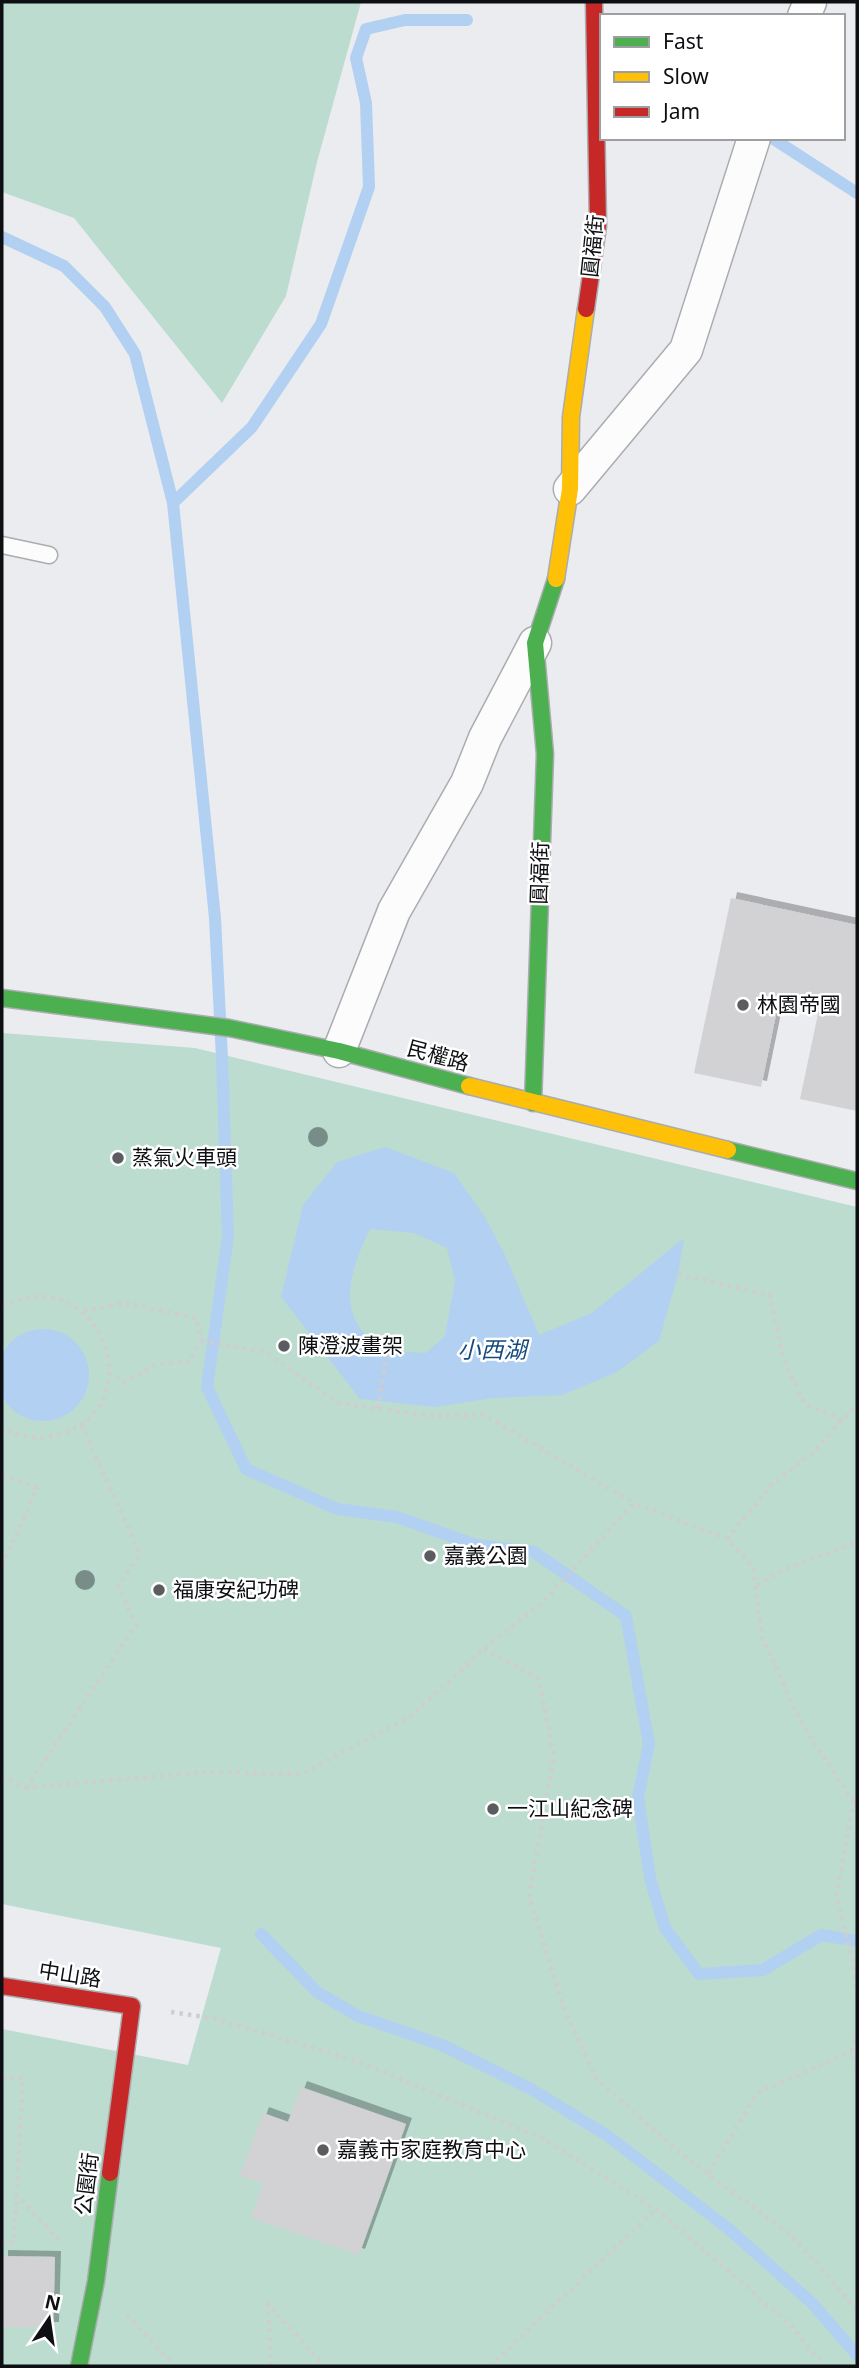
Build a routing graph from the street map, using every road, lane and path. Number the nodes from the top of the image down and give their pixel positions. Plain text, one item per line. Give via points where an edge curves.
1 (594, 2) edge
2 (751, 147) edge
3 (570, 489) junction
4 (2, 545) edge
5 (49, 555) dead end
6 (535, 643) junction
7 (2, 998) edge
8 (339, 1051) junction
9 (533, 1103) junction
10 (857, 1181) edge
11 (678, 1274) dead end
12 (2, 1307) edge
13 (84, 1311) junction
14 (390, 1339) dead end
15 (201, 1341) junction
16 (111, 1373) junction
17 (378, 1408) junction
18 (857, 1412) edge
19 (843, 1420) junction
20 (81, 1424) junction
21 (2, 1427) edge
22 (2, 1475) edge
23 (634, 1503) junction
24 (727, 1539) junction
25 (857, 1542) edge
26 (2, 1567) edge
27 (757, 1585) junction
28 (484, 1649) junction
29 (2, 1776) edge
30 (26, 1788) junction
31 (856, 1805) edge
32 (2, 1986) edge
33 (857, 1995) edge
34 (132, 2006) junction
35 (857, 2032) edge
36 (852, 2051) junction
37 (857, 2071) edge
38 (2, 2078) edge
39 (709, 2173) junction
40 (656, 2209) junction
41 (2, 2242) edge
42 (857, 2310) edge
43 (79, 2366) edge
44 (271, 2366) edge
45 (324, 2366) edge
46 (490, 2366) edge
47 (824, 2366) edge

1 - 3 street, 圓福街 via 598,226 571,416
2 - 3 street via 686,350
3 - 6 street, 圓福街 via 555,587
4 - 5 lane
6 - 8 street, 圓福街 via 467,783 394,911
6 - 9 street, 圓福街 via 545,754
7 - 8 street, 民權路 via 229,1028
8 - 9 street, 民權路
9 - 10 street, 民權路
11 - 19 path via 770,1295 783,1361 805,1404
12 - 13 path via 40,1296 63,1300
13 - 15 path via 123,1303 196,1318
13 - 16 path via 99,1328
14 - 17 path
15 - 16 path via 189,1362 156,1364 125,1382
15 - 17 path via 265,1352 339,1403
16 - 20 path via 105,1396
17 - 23 path via 433,1416 484,1415
18 - 19 path via 852,1410
19 - 24 path via 771,1485
20 - 21 path via 50,1438 27,1437
20 - 30 path via 140,1555 118,1586 136,1625
22 - 26 path via 37,1488
23 - 24 path
23 - 28 path via 542,1602
24 - 27 path via 753,1567
25 - 27 path
27 - 31 path via 762,1637 802,1724
28 - 30 path via 410,1717 301,1774 206,1772
28 - 39 path via 538,1678 554,1755 529,1896 563,2006 597,2080
29 - 30 path
31 - 33 path via 836,1897
32 - 34 street, 中山路
34 - 40 path via 212,2018 354,2060 540,2137
34 - 43 street, 公園街 via 96,2281
35 - 36 path
36 - 37 path
36 - 39 path via 757,2093
38 - 41 path via 23,2078 14,2242
39 - 42 path via 791,2235
40 - 46 path
40 - 47 path via 791,2326
44 - 45 path via 268,2304

